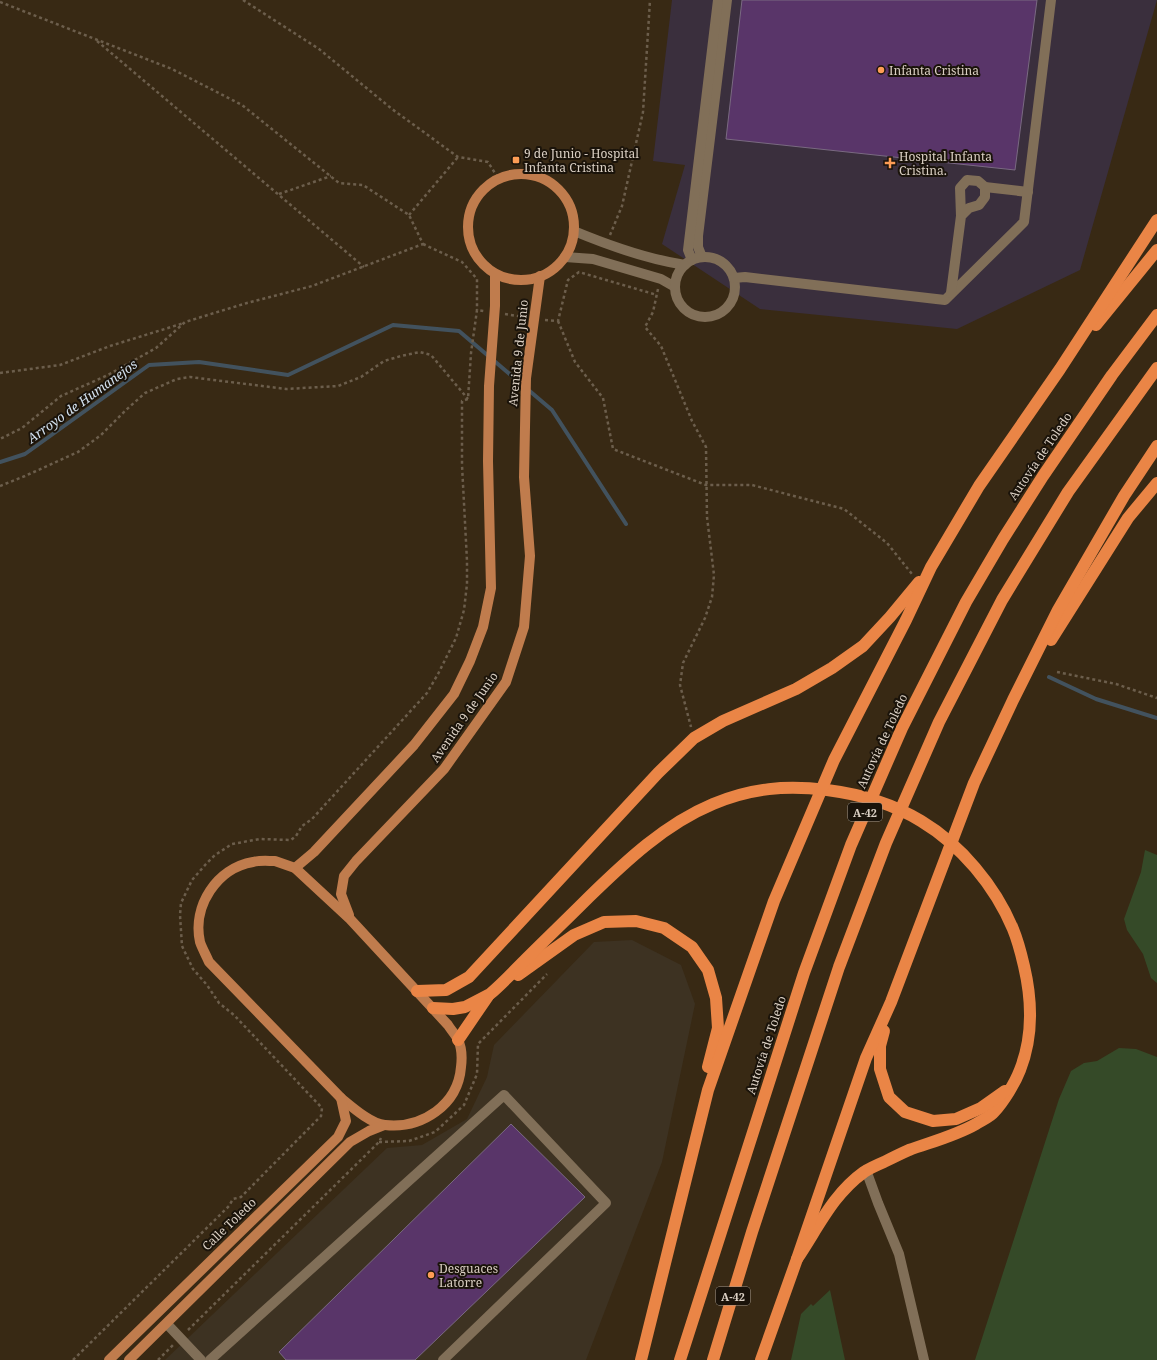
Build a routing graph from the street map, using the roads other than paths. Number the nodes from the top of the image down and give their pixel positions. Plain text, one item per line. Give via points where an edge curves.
1 (718, 0) edge
2 (728, 0) edge
3 (1051, 0) edge
4 (985, 186) junction
5 (1028, 192) junction
6 (961, 216) junction
7 (1157, 220) edge
8 (574, 230) junction
9 (1157, 250) edge
10 (565, 257) junction
11 (693, 260) junction
12 (495, 274) junction
13 (540, 276) junction
14 (734, 278) junction
15 (675, 287) junction
16 (951, 293) junction
17 (1157, 315) edge
18 (1060, 368) junction
19 (1157, 368) edge
20 (1157, 446) edge
21 (1157, 483) edge
22 (931, 567) junction
23 (1013, 700) junction
24 (295, 868) junction
25 (350, 919) junction
26 (417, 991) junction
27 (493, 991) junction
28 (891, 1002) junction
29 (433, 1008) junction
30 (458, 1040) junction
31 (1011, 1087) junction
32 (708, 1090) junction
33 (341, 1098) junction
34 (384, 1125) junction
35 (866, 1170) junction
36 (797, 1259) junction
37 (167, 1324) junction
38 (109, 1360) edge
39 (129, 1360) edge
40 (201, 1360) edge
41 (210, 1360) edge
42 (443, 1360) edge
43 (641, 1360) edge
44 (680, 1360) edge
45 (713, 1360) edge
46 (761, 1360) edge
47 (924, 1360) edge

1 - 11 street via 688,250
2 - 11 street via 698,247
3 - 5 street
4 - 5 street
4 - 6 street via 985,197 982,201
4 - 6 street via 978,181 967,180 960,188
5 - 16 street via 1024,222
6 - 16 street
7 - 18 highway
8 - 10 main road
8 - 11 street via 606,244 668,262
8 - 12 main road via 568,202 559,190 547,181 534,175 519,174 498,178 484,188 474,201 468,217 467,233 472,250 481,263
9 - 18 highway
10 - 13 main road via 550,272
10 - 15 street via 593,259 661,279
11 - 14 street via 712,258 722,262 730,269
11 - 15 street via 680,271
12 - 13 main road via 512,280 527,280
12 - 24 main road, Avenida 9 de Junio via 488,461 491,588 484,627 450,700 414,745 314,852
13 - 25 main road, Avenida 9 de Junio via 526,378 524,477 530,556 524,627 506,682 444,769 344,876 340,894
14 - 15 street via 736,287 730,305 714,316 696,316 687,311 679,300
14 - 16 street via 745,277 945,300
17 - 44 highway, Autovía de Toledo / A-42 via 1112,375 1003,539 966,602 902,728 851,845 804,973
18 - 22 highway via 979,486
19 - 45 highway, A-42 via 1068,492 1002,600 939,722 886,843 839,967
20 - 23 highway via 1124,496 1058,610
21 - 23 highway via 1128,518
22 - 26 highway via 863,646 796,689 723,721 694,738 658,773 469,977 446,990
22 - 32 highway via 830,767 774,900
23 - 28 highway via 974,783
24 - 25 main road
24 - 33 main road via 275,861 253,862 233,869 216,882 204,900 199,920 200,942 209,962
25 - 26 main road
26 - 29 main road
27 - 29 highway via 465,1007
27 - 30 highway
27 - 31 highway via 616,871 657,837 688,816 737,795 768,789 805,788 834,791 878,802 920,820 960,851 989,886 1004,910 1021,950 1031,1005 1026,1053
27 - 32 highway via 574,935 604,922 636,922 664,928 692,947 708,970 716,998 718,1028 708,1064
28 - 31 highway via 880,1046 880,1068 889,1097 905,1112 933,1121 956,1119 982,1108
28 - 36 highway via 866,1058
29 - 30 main road
30 - 34 main road via 462,1058 460,1076 454,1094 442,1108 427,1118 410,1124
31 - 35 highway via 993,1114 968,1128
32 - 43 highway
33 - 34 main road via 363,1116
33 - 38 main road, Calle Toledo via 346,1121 338,1137
34 - 37 main road via 350,1142
35 - 36 highway via 849,1183 835,1200
35 - 47 street via 899,1254
36 - 46 highway
37 - 39 main road
37 - 40 street
41 - 42 street via 504,1095 606,1203

